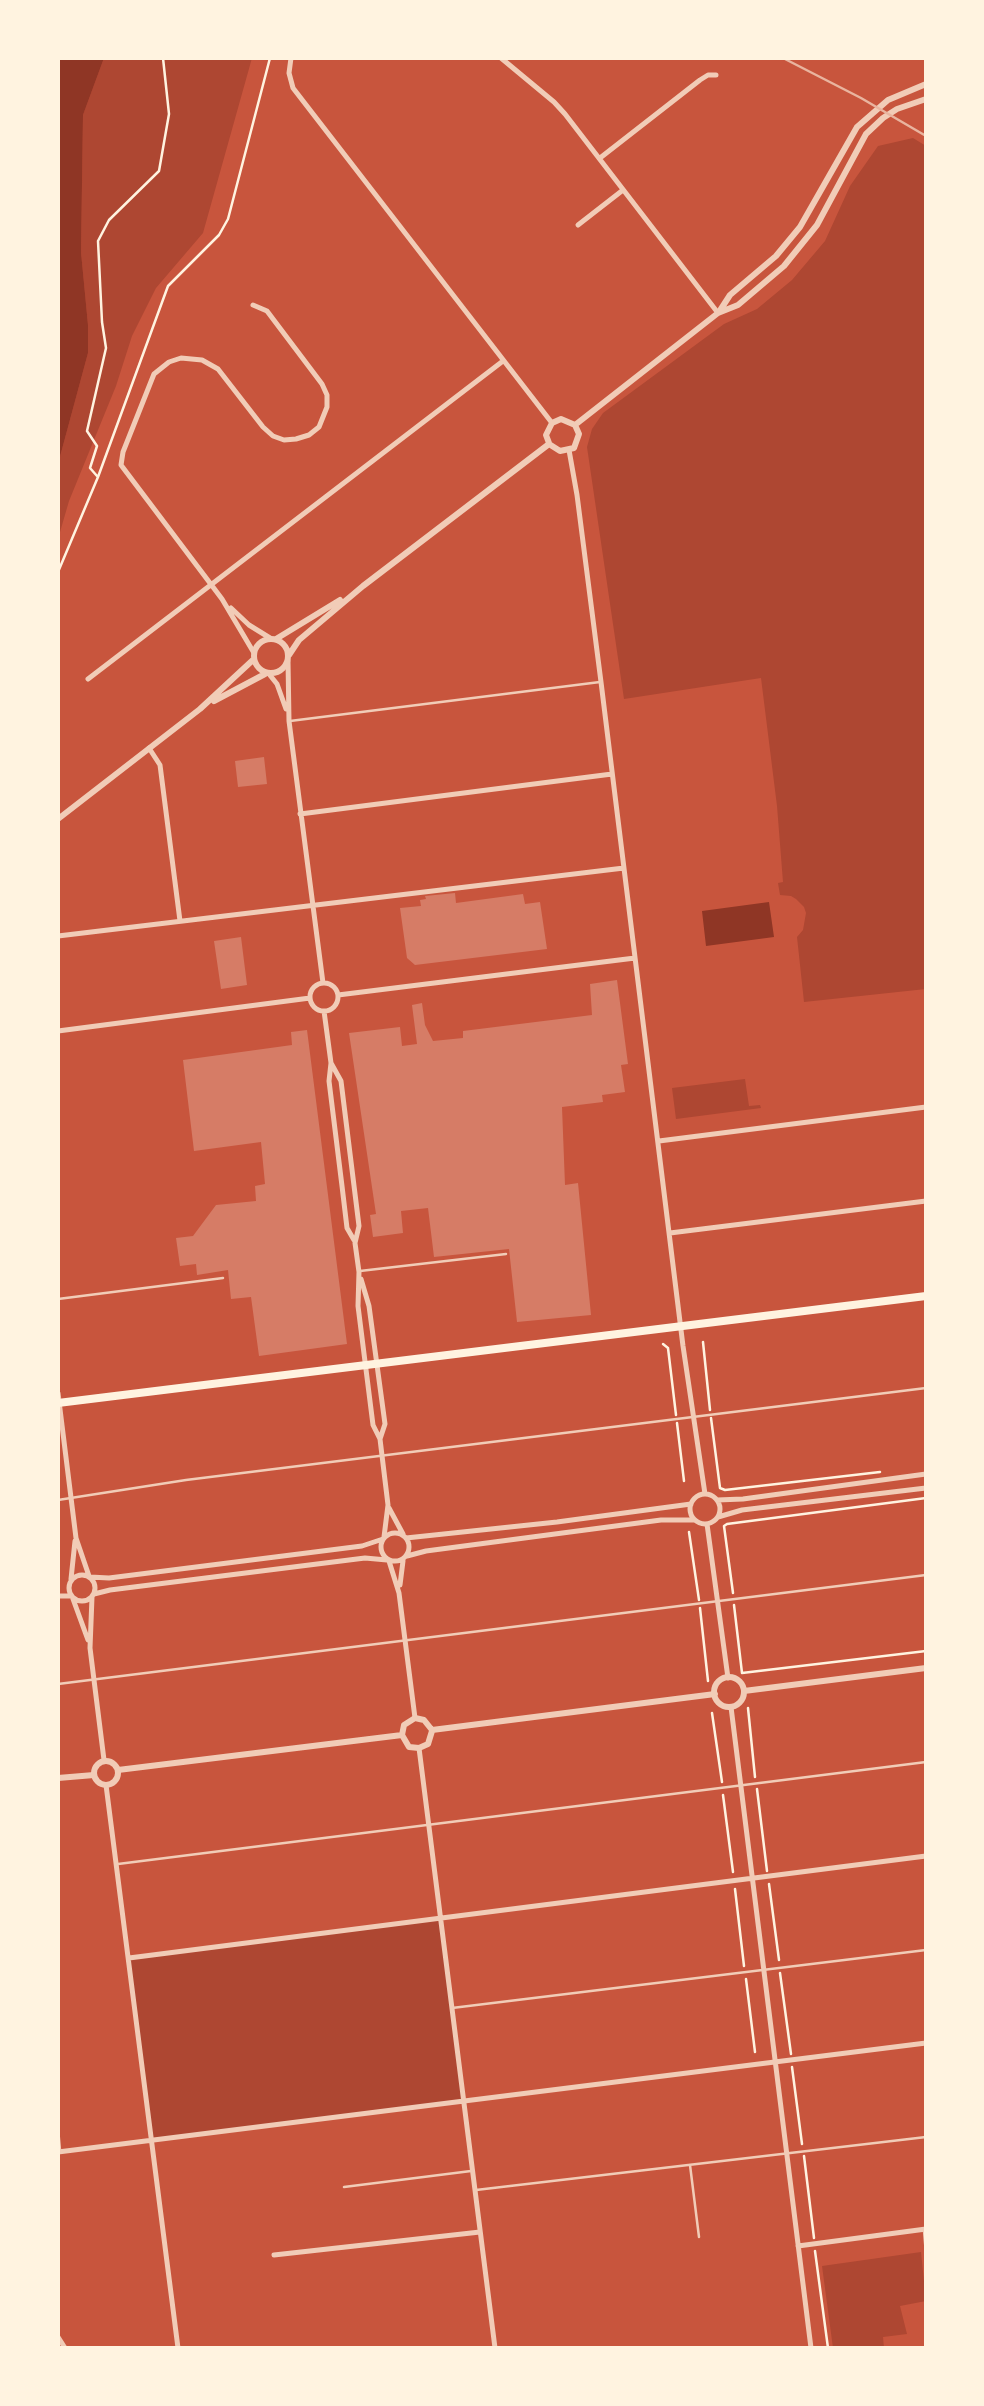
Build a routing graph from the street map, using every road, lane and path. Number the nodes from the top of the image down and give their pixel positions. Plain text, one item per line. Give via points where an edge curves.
1 (163, 58) edge
2 (270, 58) edge
3 (291, 58) edge
4 (501, 58) edge
5 (716, 74) dead end
6 (926, 84) edge
7 (926, 99) edge
8 (600, 158) junction
9 (623, 190) junction
10 (578, 225) dead end
11 (764, 266) junction
12 (773, 276) junction
13 (750, 279) junction
14 (758, 289) junction
15 (253, 305) dead end
16 (718, 314) junction
17 (503, 361) junction
18 (552, 423) junction
19 (576, 425) junction
20 (549, 444) junction
21 (569, 450) junction
22 (98, 477) junction
23 (58, 572) edge
24 (210, 585) junction
25 (362, 586) junction
26 (222, 599) junction
27 (273, 639) junction
28 (254, 656) junction
29 (289, 658) junction
30 (268, 673) junction
31 (88, 679) dead end
32 (601, 682) junction
33 (200, 709) junction
34 (289, 721) junction
35 (149, 748) junction
36 (612, 774) junction
37 (300, 814) junction
38 (58, 818) edge
39 (624, 868) junction
40 (312, 904) junction
41 (180, 921) junction
42 (58, 936) edge
43 (635, 958) junction
44 (322, 983) junction
45 (338, 995) junction
46 (310, 998) junction
47 (324, 1012) junction
48 (58, 1031) edge
49 (331, 1063) junction
50 (926, 1107) edge
51 (659, 1141) junction
52 (926, 1201) edge
53 (670, 1233) junction
54 (355, 1242) junction
55 (506, 1254) dead end
56 (359, 1272) junction
57 (222, 1278) dead end
58 (926, 1296) edge
59 (58, 1299) edge
60 (681, 1325) junction
61 (663, 1344) dead end
62 (377, 1363) junction
63 (365, 1364) junction
64 (926, 1388) edge
65 (58, 1393) edge
66 (58, 1403) edge
67 (695, 1417) junction
68 (676, 1419) junction
69 (380, 1438) junction
70 (382, 1456) junction
71 (881, 1472) dead end
72 (926, 1474) edge
73 (890, 1479) junction
74 (684, 1481) dead end
75 (834, 1486) junction
76 (720, 1488) dead end
77 (926, 1488) edge
78 (892, 1492) junction
79 (705, 1494) junction
80 (782, 1494) junction
81 (70, 1498) junction
82 (926, 1498) edge
83 (835, 1499) junction
84 (58, 1500) edge
85 (717, 1500) junction
86 (691, 1504) junction
87 (388, 1505) junction
88 (784, 1505) junction
89 (620, 1514) junction
90 (718, 1517) junction
91 (574, 1520) junction
92 (694, 1520) junction
93 (707, 1524) junction
94 (727, 1524) dead end
95 (520, 1526) junction
96 (622, 1526) junction
97 (472, 1532) junction
98 (576, 1532) junction
99 (405, 1537) junction
100 (76, 1538) junction
101 (383, 1538) junction
102 (522, 1538) junction
103 (474, 1544) junction
104 (310, 1552) junction
105 (405, 1557) junction
106 (265, 1558) junction
107 (388, 1560) junction
108 (312, 1565) junction
109 (209, 1566) junction
110 (267, 1570) junction
111 (164, 1572) junction
112 (926, 1575) edge
113 (89, 1577) junction
114 (210, 1578) junction
115 (70, 1582) junction
116 (166, 1584) junction
117 (58, 1586) edge
118 (399, 1593) junction
119 (58, 1596) edge
120 (93, 1596) junction
121 (72, 1598) junction
122 (718, 1602) junction
123 (405, 1640) junction
124 (90, 1648) junction
125 (926, 1650) edge
126 (926, 1668) edge
127 (742, 1673) dead end
128 (728, 1678) junction
129 (94, 1679) junction
130 (58, 1684) edge
131 (744, 1691) junction
132 (715, 1694) junction
133 (731, 1707) junction
134 (748, 1708) dead end
135 (415, 1718) junction
136 (432, 1730) junction
137 (402, 1735) junction
138 (419, 1748) junction
139 (104, 1760) junction
140 (926, 1762) edge
141 (118, 1770) junction
142 (94, 1775) junction
143 (58, 1778) edge
144 (756, 1784) junction
145 (106, 1785) junction
146 (741, 1786) junction
147 (429, 1825) junction
148 (926, 1856) edge
149 (117, 1864) junction
150 (768, 1876) junction
151 (752, 1878) junction
152 (440, 1918) junction
153 (926, 1950) edge
154 (129, 1958) junction
155 (780, 1968) junction
156 (764, 1970) junction
157 (452, 2008) junction
158 (926, 2044) edge
159 (792, 2060) junction
160 (776, 2062) junction
161 (464, 2101) junction
162 (58, 2128) edge
163 (926, 2137) edge
164 (153, 2140) junction
165 (59, 2152) edge
166 (803, 2152) junction
167 (787, 2154) junction
168 (690, 2165) junction
169 (473, 2171) junction
170 (344, 2186) dead end
171 (475, 2190) junction
172 (925, 2230) edge
173 (480, 2232) junction
174 (699, 2236) dead end
175 (814, 2244) junction
176 (798, 2246) junction
177 (926, 2254) edge
178 (274, 2255) dead end
179 (58, 2337) edge
180 (65, 2348) edge
181 (178, 2348) edge
182 (495, 2348) edge
183 (811, 2348) edge
184 (828, 2348) edge

1 - 22 path via 169,114 159,170 109,220 98,241 106,348 88,430 97,446 90,468
2 - 22 path via 228,219 168,286
3 - 17 street via 294,88
4 - 8 street via 554,102
5 - 8 street
6 - 11 street via 888,100 856,127 800,227
7 - 12 street via 897,109 866,134 817,224
8 - 9 street
9 - 10 street
9 - 16 street
11 - 12 street
11 - 13 street
12 - 14 street
13 - 14 street
13 - 16 street
14 - 16 street
15 - 24 street via 266,311 322,384 328,407 318,427 296,440 273,436 218,369 181,358 154,374 121,465
16 - 19 street
17 - 18 street
17 - 24 street
18 - 19 street via 566,419
18 - 20 street
19 - 21 street via 579,439
20 - 21 street
20 - 25 street
21 - 32 street
22 - 23 path
24 - 26 street
24 - 31 street
25 - 27 street
25 - 29 street via 298,640
26 - 27 street
26 - 28 street
27 - 28 street via 260,642
27 - 29 street via 285,645
28 - 30 street
28 - 33 street
29 - 30 street via 279,672
29 - 34 street
30 - 33 street
30 - 34 street
32 - 34 lane
32 - 36 street
33 - 35 street
34 - 37 street
35 - 38 street
35 - 41 street via 160,765
36 - 37 street
36 - 39 street
37 - 40 street
39 - 40 street
39 - 43 street
40 - 41 street
40 - 44 street
41 - 42 street
43 - 45 street
43 - 51 street
44 - 45 street
44 - 46 street
45 - 47 street
46 - 47 street
46 - 48 street
47 - 49 street
49 - 54 street via 346,1214
49 - 54 street via 341,1081 359,1226
50 - 51 street
51 - 53 street
52 - 53 street
53 - 60 street
54 - 56 street
55 - 56 lane
56 - 62 street
56 - 63 street
57 - 59 lane
58 - 60 main road
60 - 62 main road
60 - 67 street
61 - 68 path
62 - 63 main road
62 - 69 street via 385,1424
63 - 66 main road
63 - 69 street
64 - 67 lane
65 - 66 street
66 - 81 street
67 - 68 lane
67 - 79 street
68 - 70 lane
68 - 74 path
69 - 70 street
70 - 81 lane
70 - 87 street
71 - 76 path
72 - 73 street
73 - 75 street
73 - 78 street
75 - 80 street
75 - 83 street
77 - 78 street
78 - 83 street
79 - 85 street
79 - 86 street
80 - 85 street
80 - 88 street
81 - 84 lane
81 - 100 street
82 - 94 path
83 - 88 street
85 - 90 street
86 - 89 street
86 - 92 street
87 - 99 street
87 - 101 street
88 - 90 street
89 - 91 street
89 - 96 street
90 - 93 street
91 - 95 street
91 - 98 street
92 - 93 street
92 - 96 street
93 - 122 street
95 - 97 street
95 - 102 street
96 - 98 street
97 - 99 street
97 - 103 street
98 - 102 street
99 - 101 street
99 - 105 street
100 - 113 street
100 - 115 street
101 - 104 street
101 - 107 street
102 - 103 street
103 - 105 street
104 - 106 street
104 - 108 street
105 - 107 street
105 - 118 street
106 - 109 street
106 - 110 street
107 - 108 street
107 - 118 street
108 - 110 street
109 - 111 street
109 - 114 street
110 - 114 street
111 - 113 street
111 - 116 street
112 - 122 lane
113 - 115 street
113 - 120 street
114 - 116 street
115 - 117 street
115 - 121 street
116 - 120 street
118 - 123 street
119 - 121 street
120 - 121 street
120 - 124 street
121 - 124 street
122 - 123 lane
122 - 128 street
123 - 129 lane
123 - 135 street
124 - 129 street
125 - 127 path
126 - 131 street
128 - 131 street
128 - 132 street
129 - 130 lane
129 - 139 street
131 - 133 street
132 - 133 street
132 - 136 street
133 - 146 street
134 - 144 path
135 - 136 street
135 - 137 street
136 - 138 street
137 - 138 street
137 - 141 street
138 - 147 street
139 - 141 street
139 - 142 street
140 - 144 lane
141 - 145 street
142 - 143 street
142 - 145 street
144 - 146 lane
144 - 150 path
145 - 149 street
146 - 147 lane
146 - 151 street
147 - 149 lane
147 - 152 street
148 - 150 street
149 - 154 street
150 - 151 street
150 - 155 path
151 - 152 street
151 - 156 street
152 - 154 street
152 - 157 street
153 - 155 lane
154 - 164 street
155 - 156 lane
155 - 159 path
156 - 157 lane
156 - 160 street
157 - 161 street
158 - 159 street
159 - 160 street
159 - 166 path
160 - 161 street
160 - 167 street
161 - 164 street
161 - 169 street
162 - 165 lane
163 - 166 lane
164 - 165 street
164 - 181 street
166 - 167 lane
166 - 175 path
167 - 168 lane
167 - 176 street
168 - 171 lane
168 - 174 lane
169 - 170 lane
169 - 171 street
171 - 173 street
172 - 175 street
172 - 177 lane
173 - 178 street
173 - 182 street
175 - 176 street
175 - 184 path
176 - 183 street
179 - 180 street

